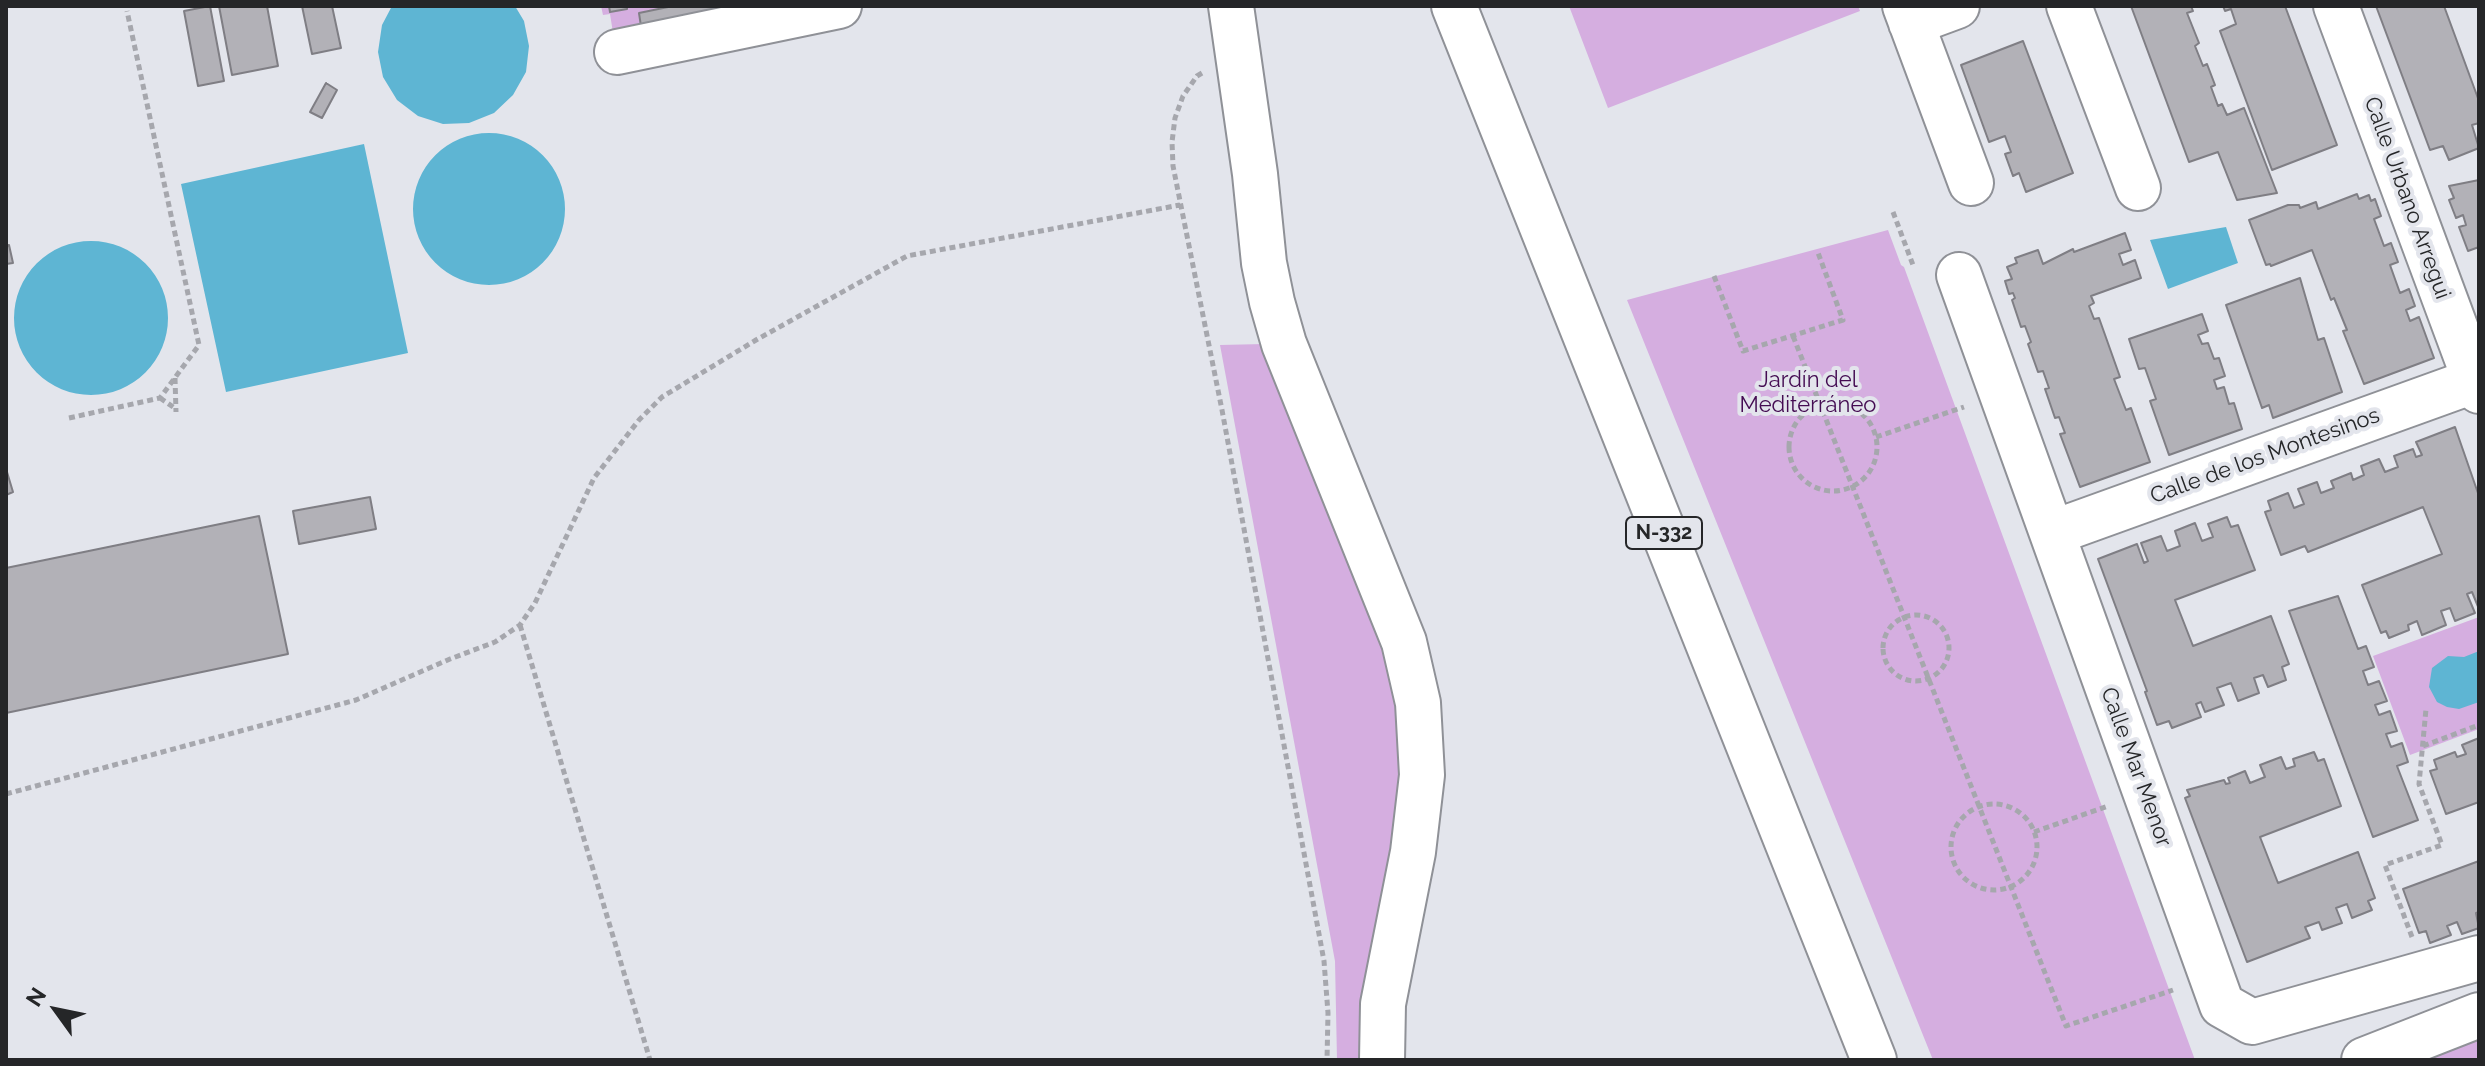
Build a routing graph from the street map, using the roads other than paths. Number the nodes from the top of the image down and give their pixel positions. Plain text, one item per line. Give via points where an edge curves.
1 (839, 6) edge
2 (1231, 6) edge
3 (1454, 6) edge
4 (1957, 6) edge
5 (2069, 6) edge
6 (2336, 6) edge
7 (1908, 15) edge
8 (617, 52) dead end
9 (1971, 183) dead end
10 (2138, 188) dead end
11 (1959, 275) dead end
12 (2478, 384) edge
13 (2052, 533) junction
14 (2479, 958) edge
15 (2479, 1015) edge
16 (1382, 1060) edge
17 (1874, 1060) edge
18 (2364, 1060) edge

1 - 8 main road
2 - 16 main road via 1272,302 1284,344 1404,642 1418,703 1422,775 1413,852 1383,1004
3 - 17 main road, N-332
4 - 7 main road
5 - 10 main road
6 - 12 main road, Calle Urbano Arregui
7 - 9 main road
11 - 13 main road, Calle Mar Menor
12 - 13 main road, Calle de los Montesinos
13 - 14 main road, Calle Mar Menor via 2222,1005 2252,1022
15 - 18 main road

